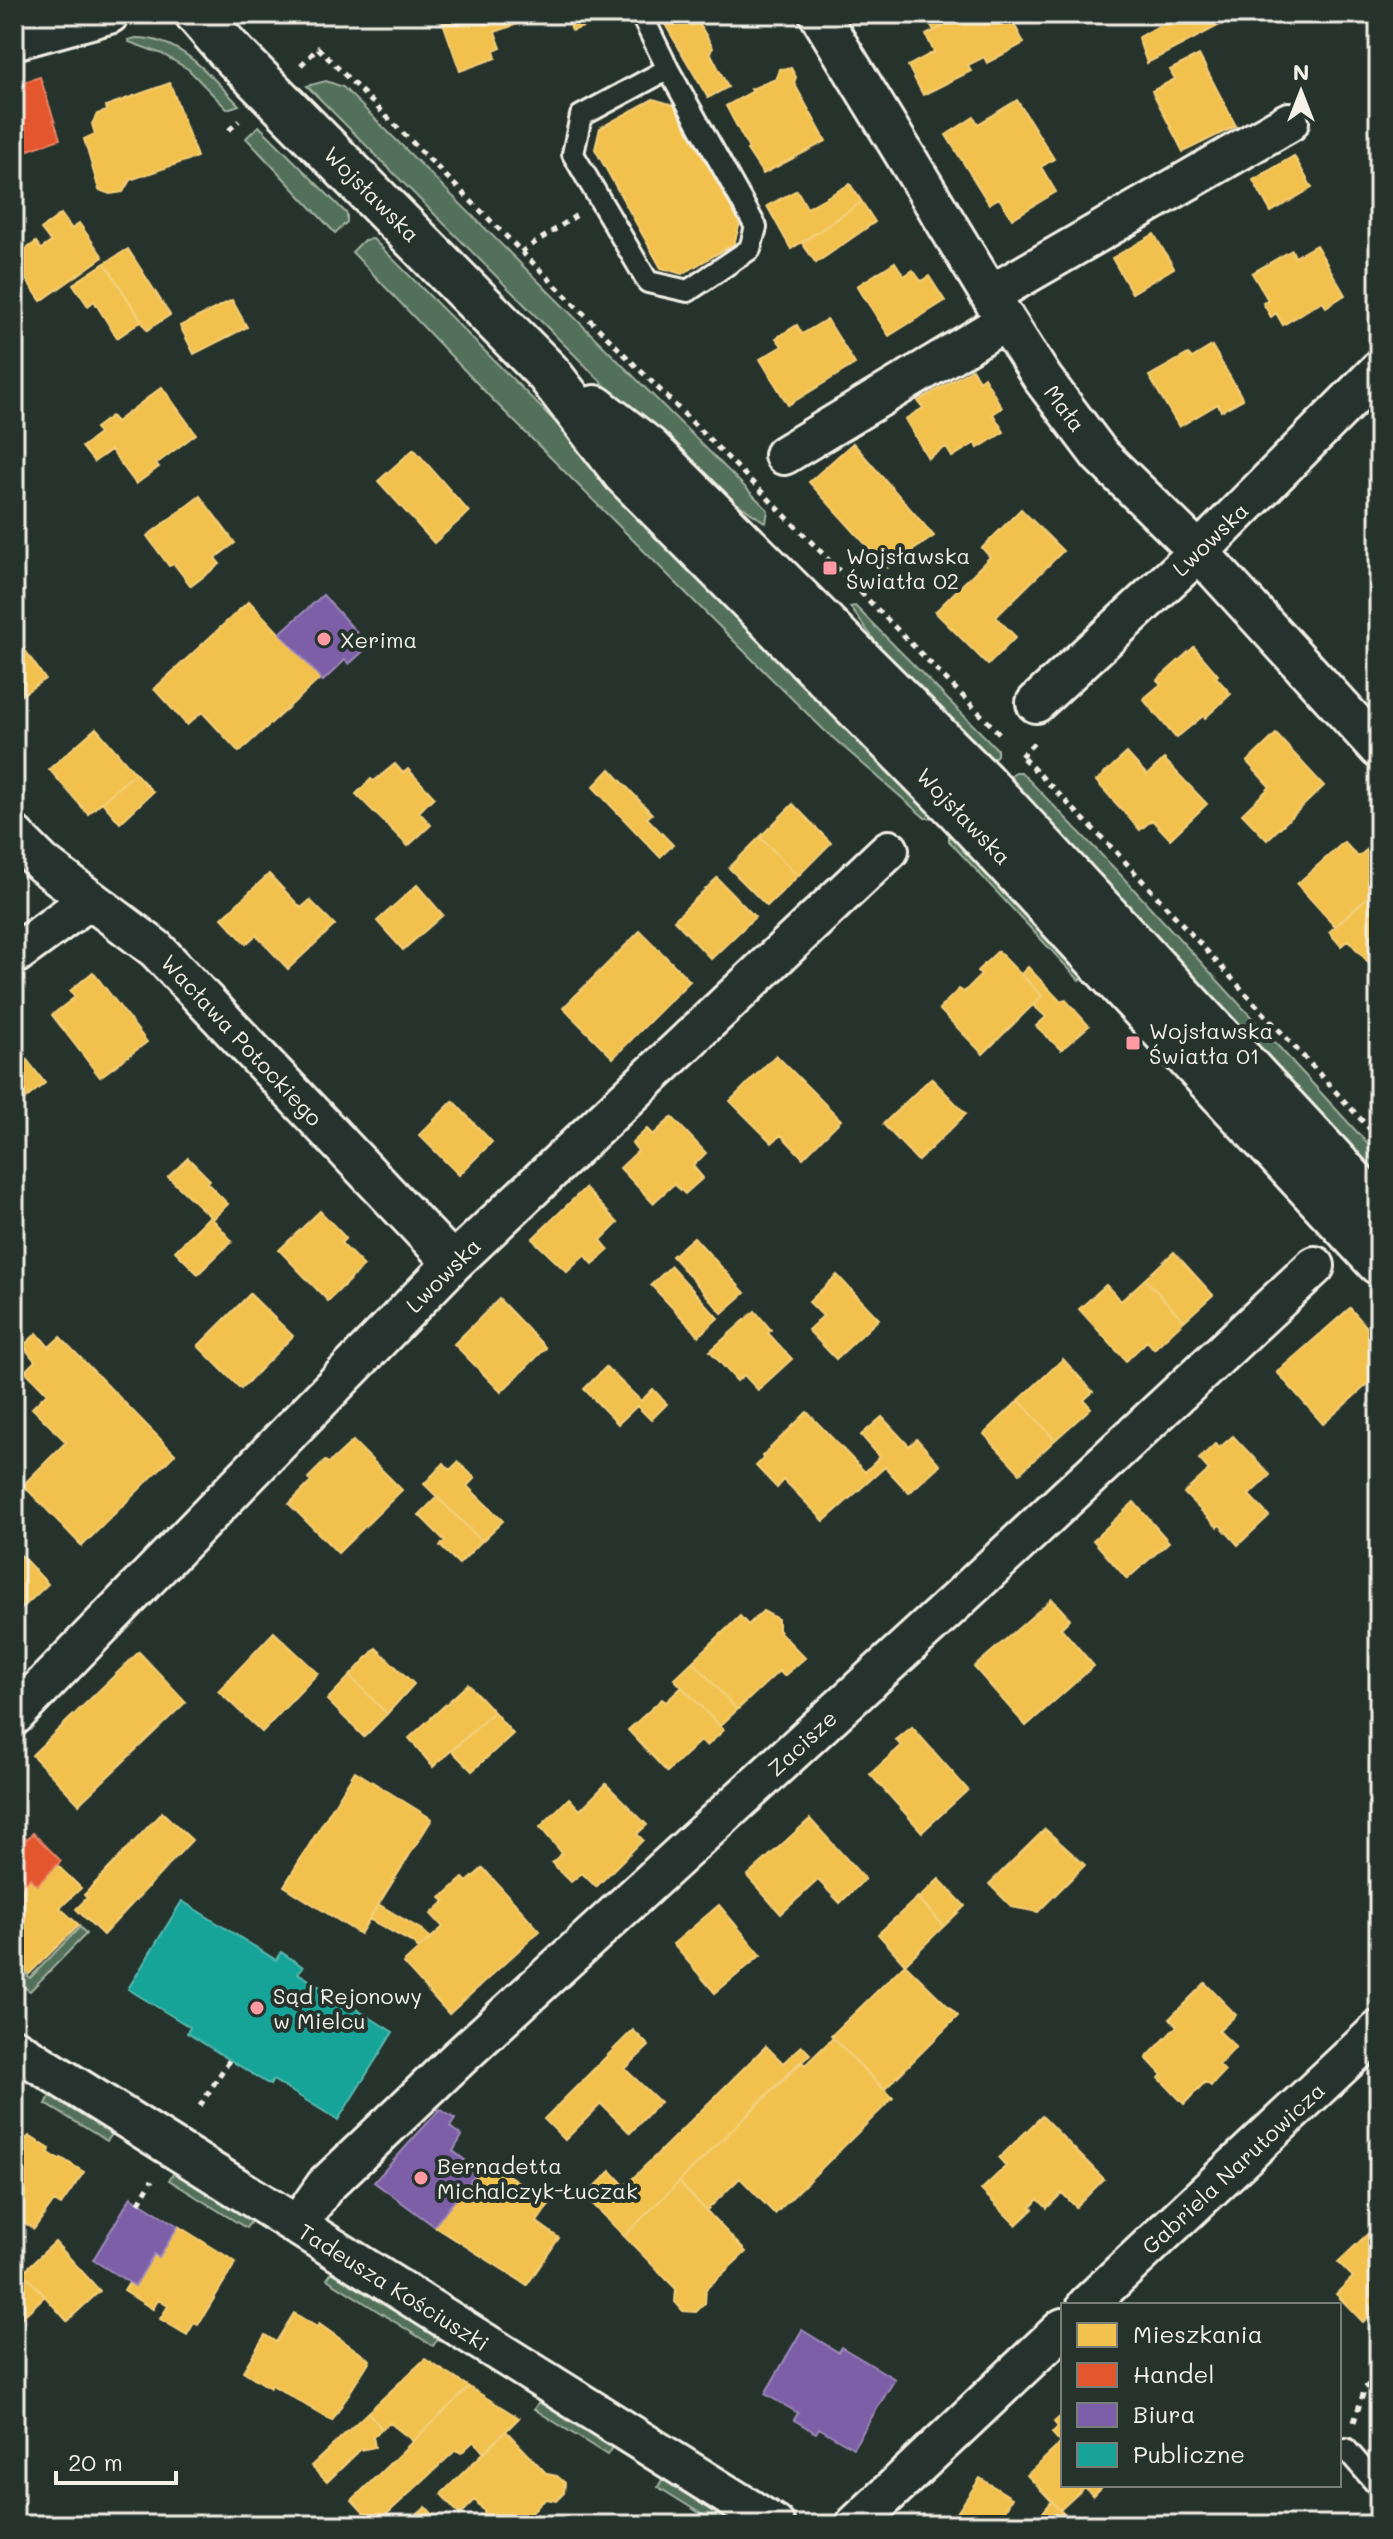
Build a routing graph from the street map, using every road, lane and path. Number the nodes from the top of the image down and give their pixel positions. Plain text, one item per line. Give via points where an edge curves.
1 (109, 14) edge
2 (198, 14) edge
3 (641, 14) edge
4 (819, 14) edge
5 (14, 40) edge
6 (318, 48) dead end
7 (297, 69) dead end
8 (668, 69) junction
9 (1289, 122) dead end
10 (545, 235) dead end
11 (521, 252) dead end
12 (998, 308) junction
13 (1379, 370) edge
14 (548, 373) junction
15 (784, 455) dead end
16 (1199, 552) junction
17 (1036, 703) dead end
18 (1379, 749) edge
19 (14, 835) edge
20 (889, 850) dead end
21 (89, 900) junction
22 (14, 955) edge
23 (1379, 1210) edge
24 (1379, 1262) edge
25 (453, 1263) junction
26 (1315, 1266) dead end
27 (14, 1716) edge
28 (1379, 2030) edge
29 (14, 2048) edge
30 (230, 2059) dead end
31 (200, 2106) dead end
32 (153, 2179) dead end
33 (139, 2203) dead end
34 (297, 2226) junction
35 (1089, 2303) edge
36 (1061, 2330) edge
37 (1379, 2375) edge
38 (1346, 2449) joint
39 (1379, 2487) edge
40 (775, 2525) edge
41 (855, 2525) edge

1 - 5 street
2 - 14 street, Wojsławska
3 - 8 lane
4 - 12 street, Mała
6 - 7 path
8 - 8 lane via 756,227 750,249 688,291 648,282 573,154 581,116
9 - 12 street
10 - 11 path
12 - 15 street
12 - 16 street, Mała via 1100,455
13 - 16 street, Lwowska
14 - 23 street, Wojsławska via 648,449 982,782
14 - 24 street, Wojsławska via 625,473 957,808
16 - 17 street, Lwowska
16 - 18 street, Mała
19 - 21 street, Wacława Potockiego
20 - 25 street, Lwowska
21 - 22 street
21 - 25 street, Wacława Potockiego via 156,949
25 - 27 street, Lwowska
26 - 34 street, Zacisze via 460,2057 325,2186
28 - 35 street, Gabriela Narutowicza
29 - 34 street, Tadeusza Kościuszki
30 - 31 path
32 - 33 path
34 - 40 street, Tadeusza Kościuszki
36 - 41 street
37 - 38 path via 1365,2388
38 - 39 lane

